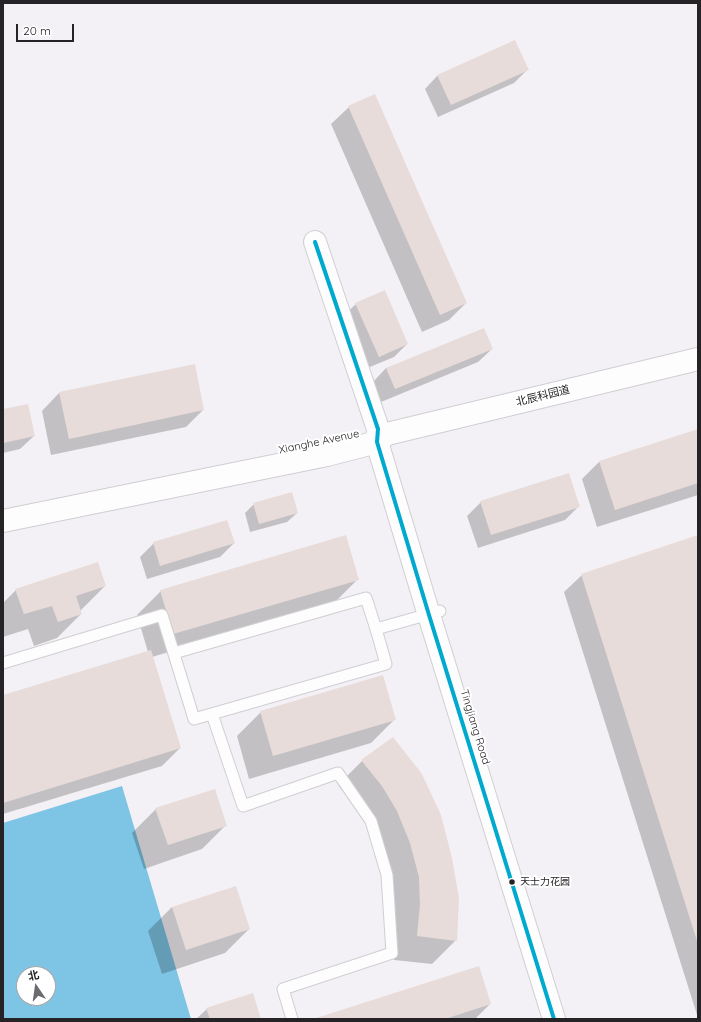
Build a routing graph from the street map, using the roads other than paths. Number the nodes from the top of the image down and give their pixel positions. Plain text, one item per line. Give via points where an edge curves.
1 (316, 242) dead end
2 (698, 359) edge
3 (380, 435) junction
4 (3, 506) edge
5 (3, 521) edge
6 (434, 613) junction
7 (376, 629) junction
8 (174, 653) junction
9 (3, 663) edge
10 (212, 714) junction
11 (292, 1019) edge
12 (554, 1019) edge
13 (565, 1019) edge

1 - 3 street, Tingjiang Road
2 - 3 street, 北辰科园道
3 - 4 street, Xianghe Avenue via 324,441
3 - 5 street, Xianghe Avenue via 327,455
3 - 6 street, Tingjiang Road
6 - 7 lane
6 - 12 street, Tingjiang Road
6 - 13 street, Tingjiang Road
7 - 8 lane via 366,598
7 - 10 lane via 386,664
8 - 9 lane via 162,615
8 - 10 lane via 194,719
10 - 11 lane via 242,806 338,773 371,821 387,875 392,953 283,989

